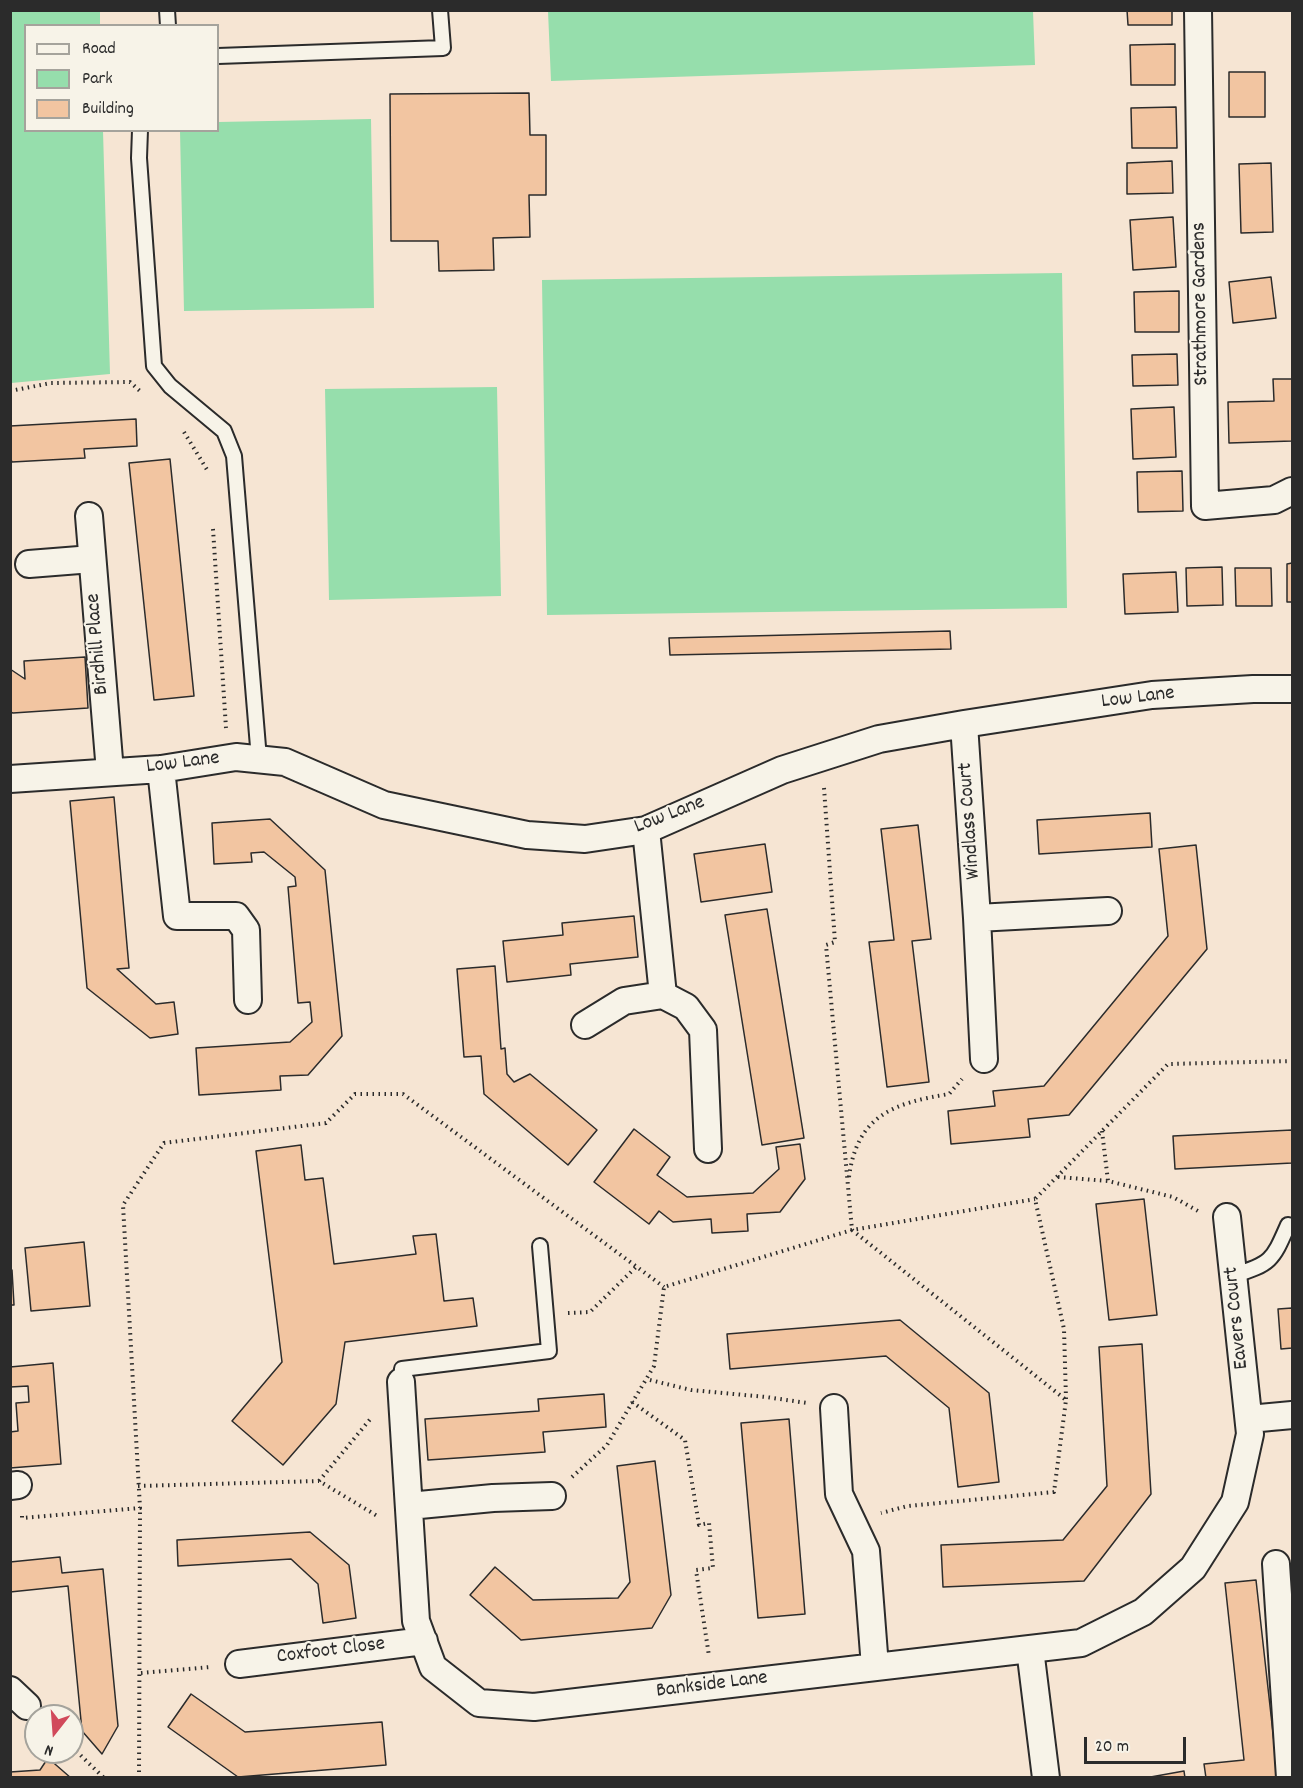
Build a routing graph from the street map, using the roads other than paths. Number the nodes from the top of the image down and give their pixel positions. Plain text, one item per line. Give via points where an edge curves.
1 (440, 10) edge
2 (1198, 10) edge
3 (219, 57) edge
4 (140, 132) edge
5 (1293, 491) edge
6 (89, 516) dead end
7 (92, 559) junction
8 (29, 564) dead end
9 (1293, 689) edge
10 (964, 724) junction
11 (259, 759) junction
12 (161, 769) junction
13 (110, 772) junction
14 (10, 779) edge
15 (646, 830) junction
16 (1108, 911) dead end
17 (977, 918) junction
18 (663, 995) junction
19 (248, 1000) dead end
20 (585, 1025) dead end
21 (984, 1059) road end
22 (708, 1149) dead end
23 (1228, 1222) road end
24 (1288, 1225) dead end
25 (540, 1246) dead end
26 (1234, 1275) junction
27 (401, 1382) joint
28 (834, 1408) road end
29 (1293, 1415) edge
30 (1249, 1419) junction
31 (552, 1496) road end
32 (409, 1506) junction
33 (1284, 1563) edge
34 (424, 1641) junction
35 (1030, 1649) junction
36 (238, 1664) road end
37 (874, 1667) junction
38 (1046, 1778) edge
39 (1290, 1778) edge

1 - 3 lane via 443,48
2 - 5 street, Strathmore Gardens via 1204,506 1274,500
4 - 11 lane via 154,366 170,386 224,431 234,456
6 - 7 street, Birdhill Place
7 - 8 street
7 - 13 street, Birdhill Place
9 - 10 street, Low Lane via 1152,695
10 - 15 street, Low Lane via 879,739 782,770
10 - 17 street, Windlass Court
11 - 12 street, Low Lane via 236,757
11 - 15 street, Low Lane via 285,762 384,805 527,835 585,839
12 - 13 street, Low Lane
12 - 19 street via 177,916 236,916 246,930
13 - 14 street, Low Lane
15 - 18 street
16 - 17 street
17 - 21 street, Windlass Court
18 - 20 street via 624,1001
18 - 22 street via 686,1007 703,1030
23 - 26 street, Eavers Court
24 - 26 lane via 1275,1254 1258,1268
25 - 27 lane via 549,1351 402,1369
26 - 30 street, Eavers Court
27 - 32 street, Bankside Lane
28 - 37 street via 839,1494 866,1551
29 - 30 street
30 - 35 street, Bankside Lane via 1250,1434 1235,1502 1193,1568 1143,1612 1081,1643
31 - 32 street
32 - 34 street, Bankside Lane via 416,1622
33 - 39 street
34 - 36 street, Coxfoot Close
34 - 37 street, Bankside Lane via 433,1667 479,1703 534,1707
35 - 37 street, Bankside Lane
35 - 38 street

